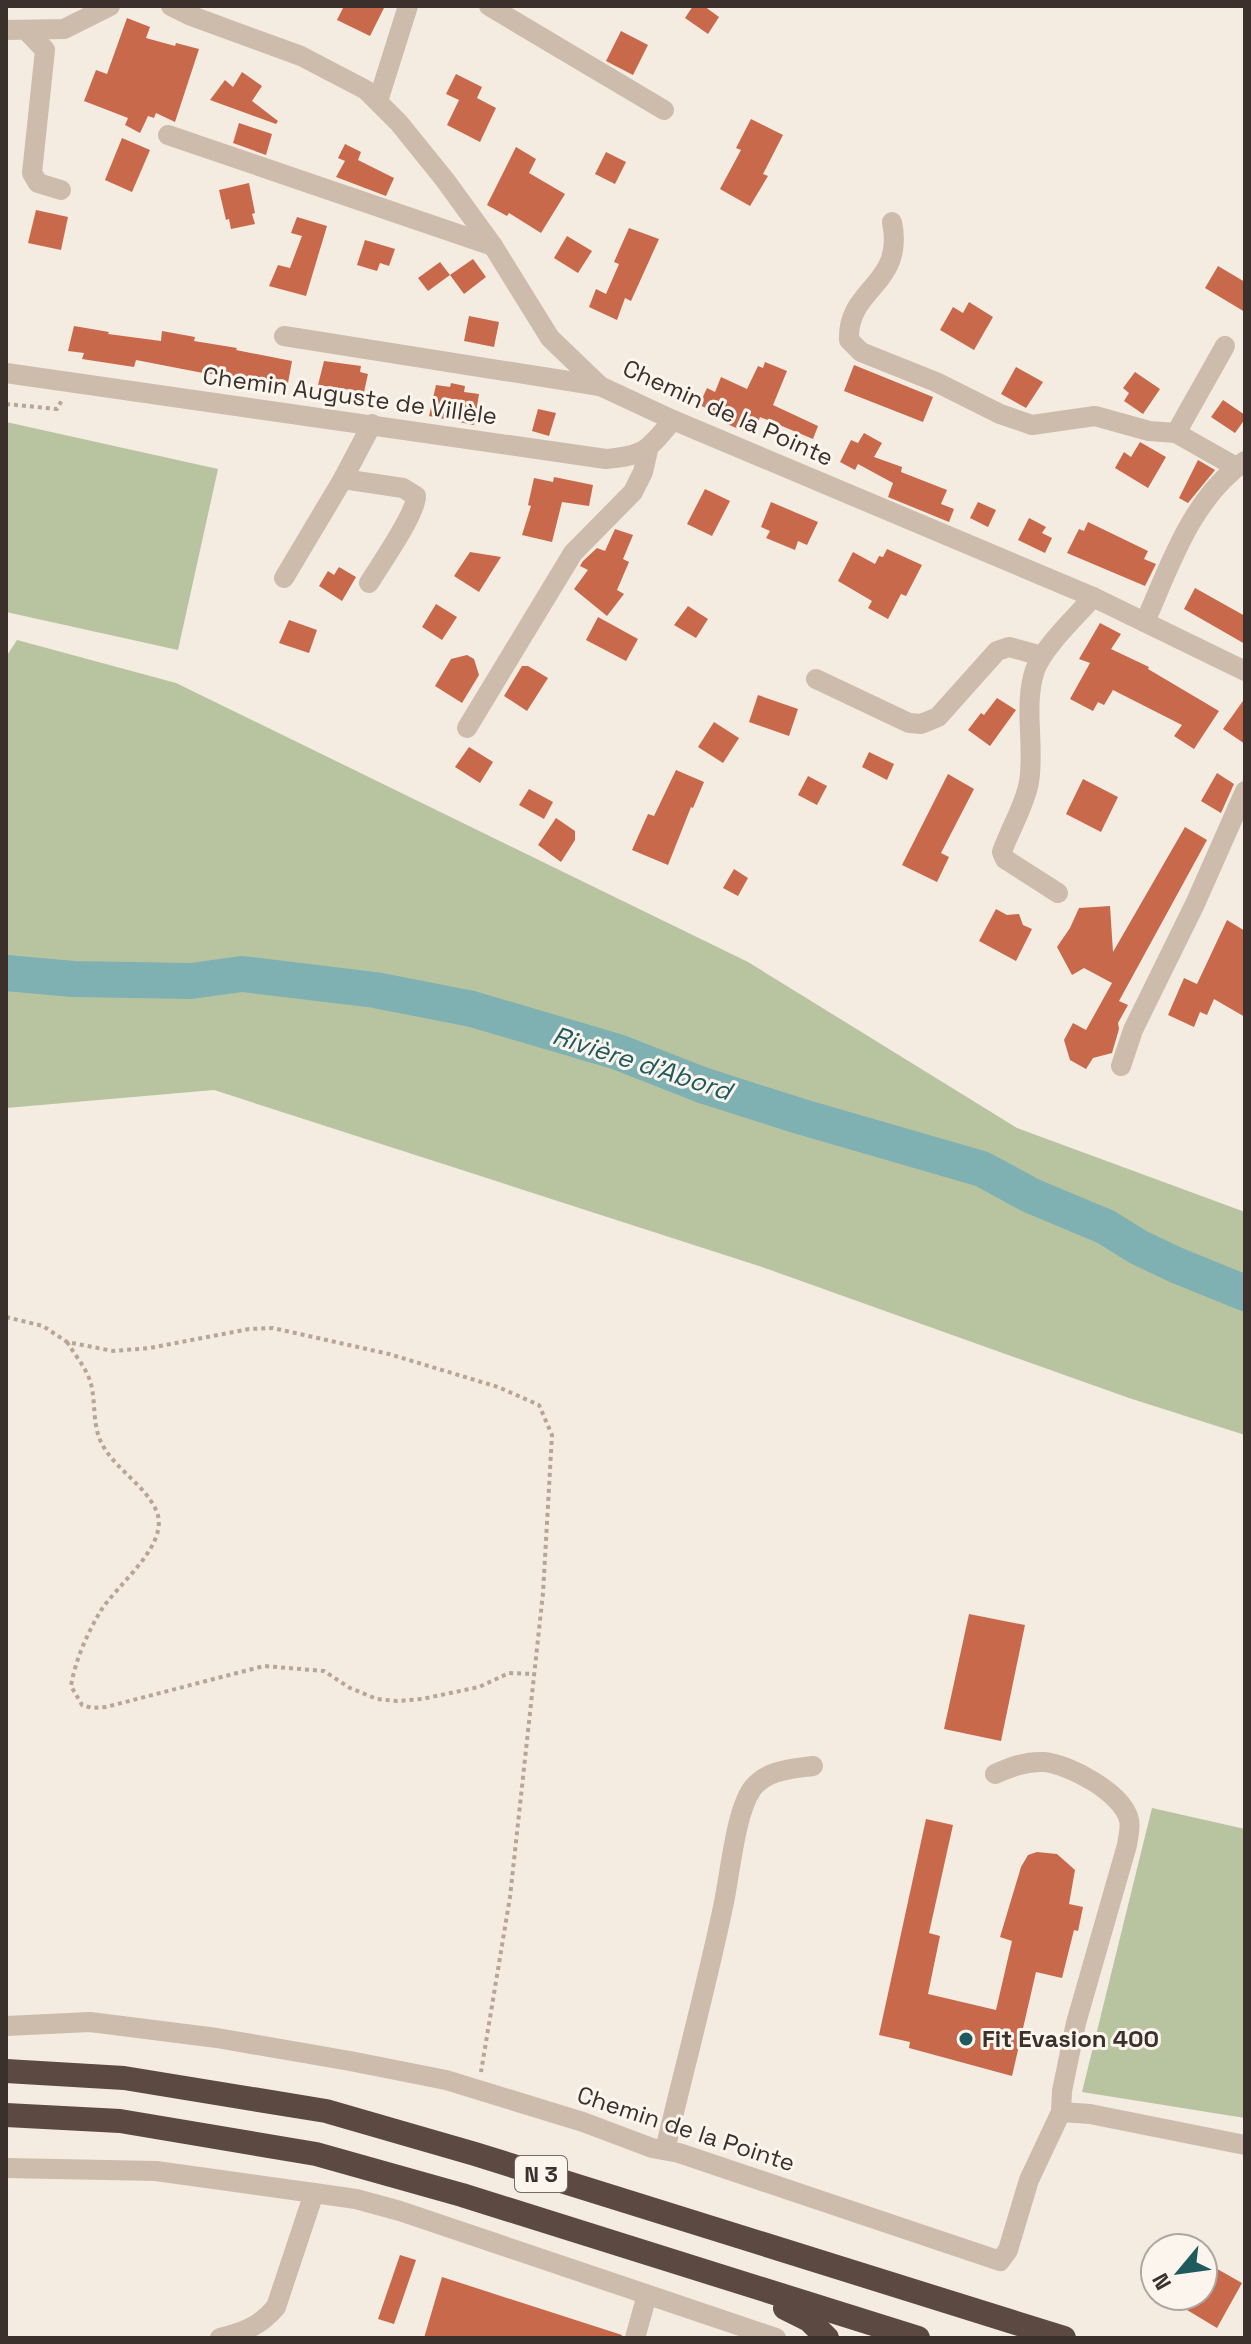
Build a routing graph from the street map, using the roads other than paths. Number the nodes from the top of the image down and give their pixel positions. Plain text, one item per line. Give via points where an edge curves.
1 (110, 6) edge
2 (171, 6) edge
3 (408, 6) edge
4 (489, 6) edge
5 (6, 30) edge
6 (27, 31) junction
7 (378, 101) junction
8 (664, 110) dead end
9 (168, 135) dead end
10 (61, 190) dead end
11 (892, 222) dead end
12 (493, 246) junction
13 (284, 336) dead end
14 (1225, 346) dead end
15 (6, 373) edge
16 (600, 386) junction
17 (673, 420) junction
18 (372, 424) junction
19 (1176, 433) junction
20 (648, 450) junction
21 (1240, 470) edge
22 (343, 479) junction
23 (284, 578) dead end
24 (369, 583) dead end
25 (1093, 597) junction
26 (1145, 622) junction
27 (1042, 656) junction
28 (1245, 671) edge
29 (816, 679) dead end
30 (467, 728) dead end
31 (1245, 791) edge
32 (1058, 893) dead end
33 (1121, 1066) dead end
34 (813, 1766) dead end
35 (995, 1774) dead end
36 (6, 2026) edge
37 (6, 2071) edge
38 (1061, 2112) junction
39 (6, 2115) edge
40 (1245, 2145) edge
41 (665, 2150) junction
42 (6, 2168) edge
43 (377, 2171) junction
44 (314, 2193) junction
45 (647, 2295) junction
46 (220, 2338) edge
47 (635, 2338) edge
48 (776, 2338) edge
49 (827, 2338) edge
50 (918, 2338) edge
51 (1064, 2338) edge

1 - 6 street via 64,29
2 - 7 street, Chemin de la Pointe via 301,56
3 - 7 street
4 - 8 street
5 - 6 street
6 - 10 street via 45,50 32,173 38,183
7 - 12 street, Chemin de la Pointe
9 - 12 street
11 - 19 street via 892,260 848,324 849,340 861,352 1032,425 1095,416
12 - 16 street, Chemin de la Pointe via 550,338
13 - 16 street
14 - 19 street
15 - 18 street, Chemin Auguste de Villèle
16 - 17 street, Chemin de la Pointe
17 - 20 street
17 - 25 street, Chemin de la Pointe
18 - 20 street, Chemin Auguste de Villèle via 606,459
18 - 22 street
19 - 21 street
20 - 30 street via 633,492 573,553
21 - 26 street via 1193,517
22 - 23 street
22 - 24 street via 403,488 416,496
25 - 26 street, Chemin de la Pointe
25 - 27 street
26 - 28 street, Chemin de la Pointe
27 - 29 street via 1009,647 997,651 938,717 921,724
27 - 32 street via 1029,707 1029,785 1002,852
31 - 33 street
34 - 41 street via 766,1776 744,1803
35 - 38 street via 1017,1764 1063,1765 1104,1790 1124,1807 1129,1819 1127,1845 1076,2023
36 - 41 street, Chemin de la Pointe via 90,2022 350,2061 446,2080
37 - 51 highway, N 3 via 124,2078 326,2111
38 - 40 street
38 - 41 street, Chemin de la Pointe via 1000,2261
39 - 43 highway, N 3 via 182,2130 316,2154
42 - 44 street via 156,2171
43 - 49 highway via 423,2192 773,2301 809,2320
43 - 50 highway, N 3
44 - 45 street via 400,2211
44 - 46 street via 276,2307 249,2330
45 - 47 street
45 - 48 street

